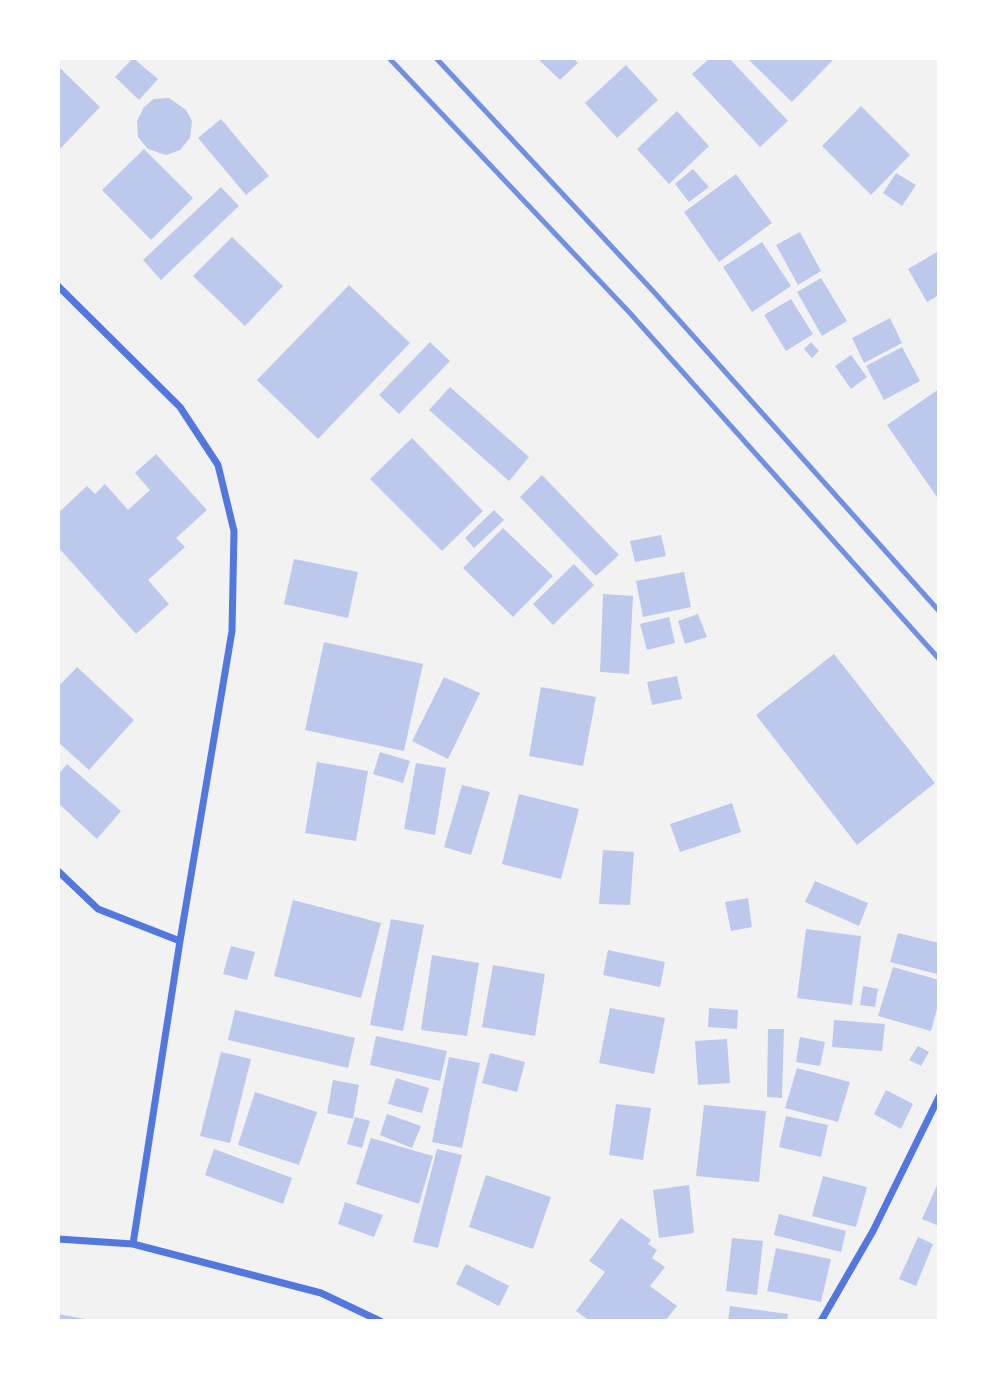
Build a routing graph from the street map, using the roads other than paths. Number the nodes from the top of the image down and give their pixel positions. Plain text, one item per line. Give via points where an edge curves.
1 (58, 286) edge
2 (58, 871) edge
3 (180, 941) junction
4 (939, 1097) edge
5 (58, 1240) edge
6 (133, 1244) junction
7 (380, 1321) edge
8 (821, 1321) edge

1 - 3 street via 180,407 218,465 234,531 233,631
2 - 3 street via 98,909
3 - 6 street
4 - 8 street via 873,1231
5 - 6 street
6 - 7 street via 321,1293

